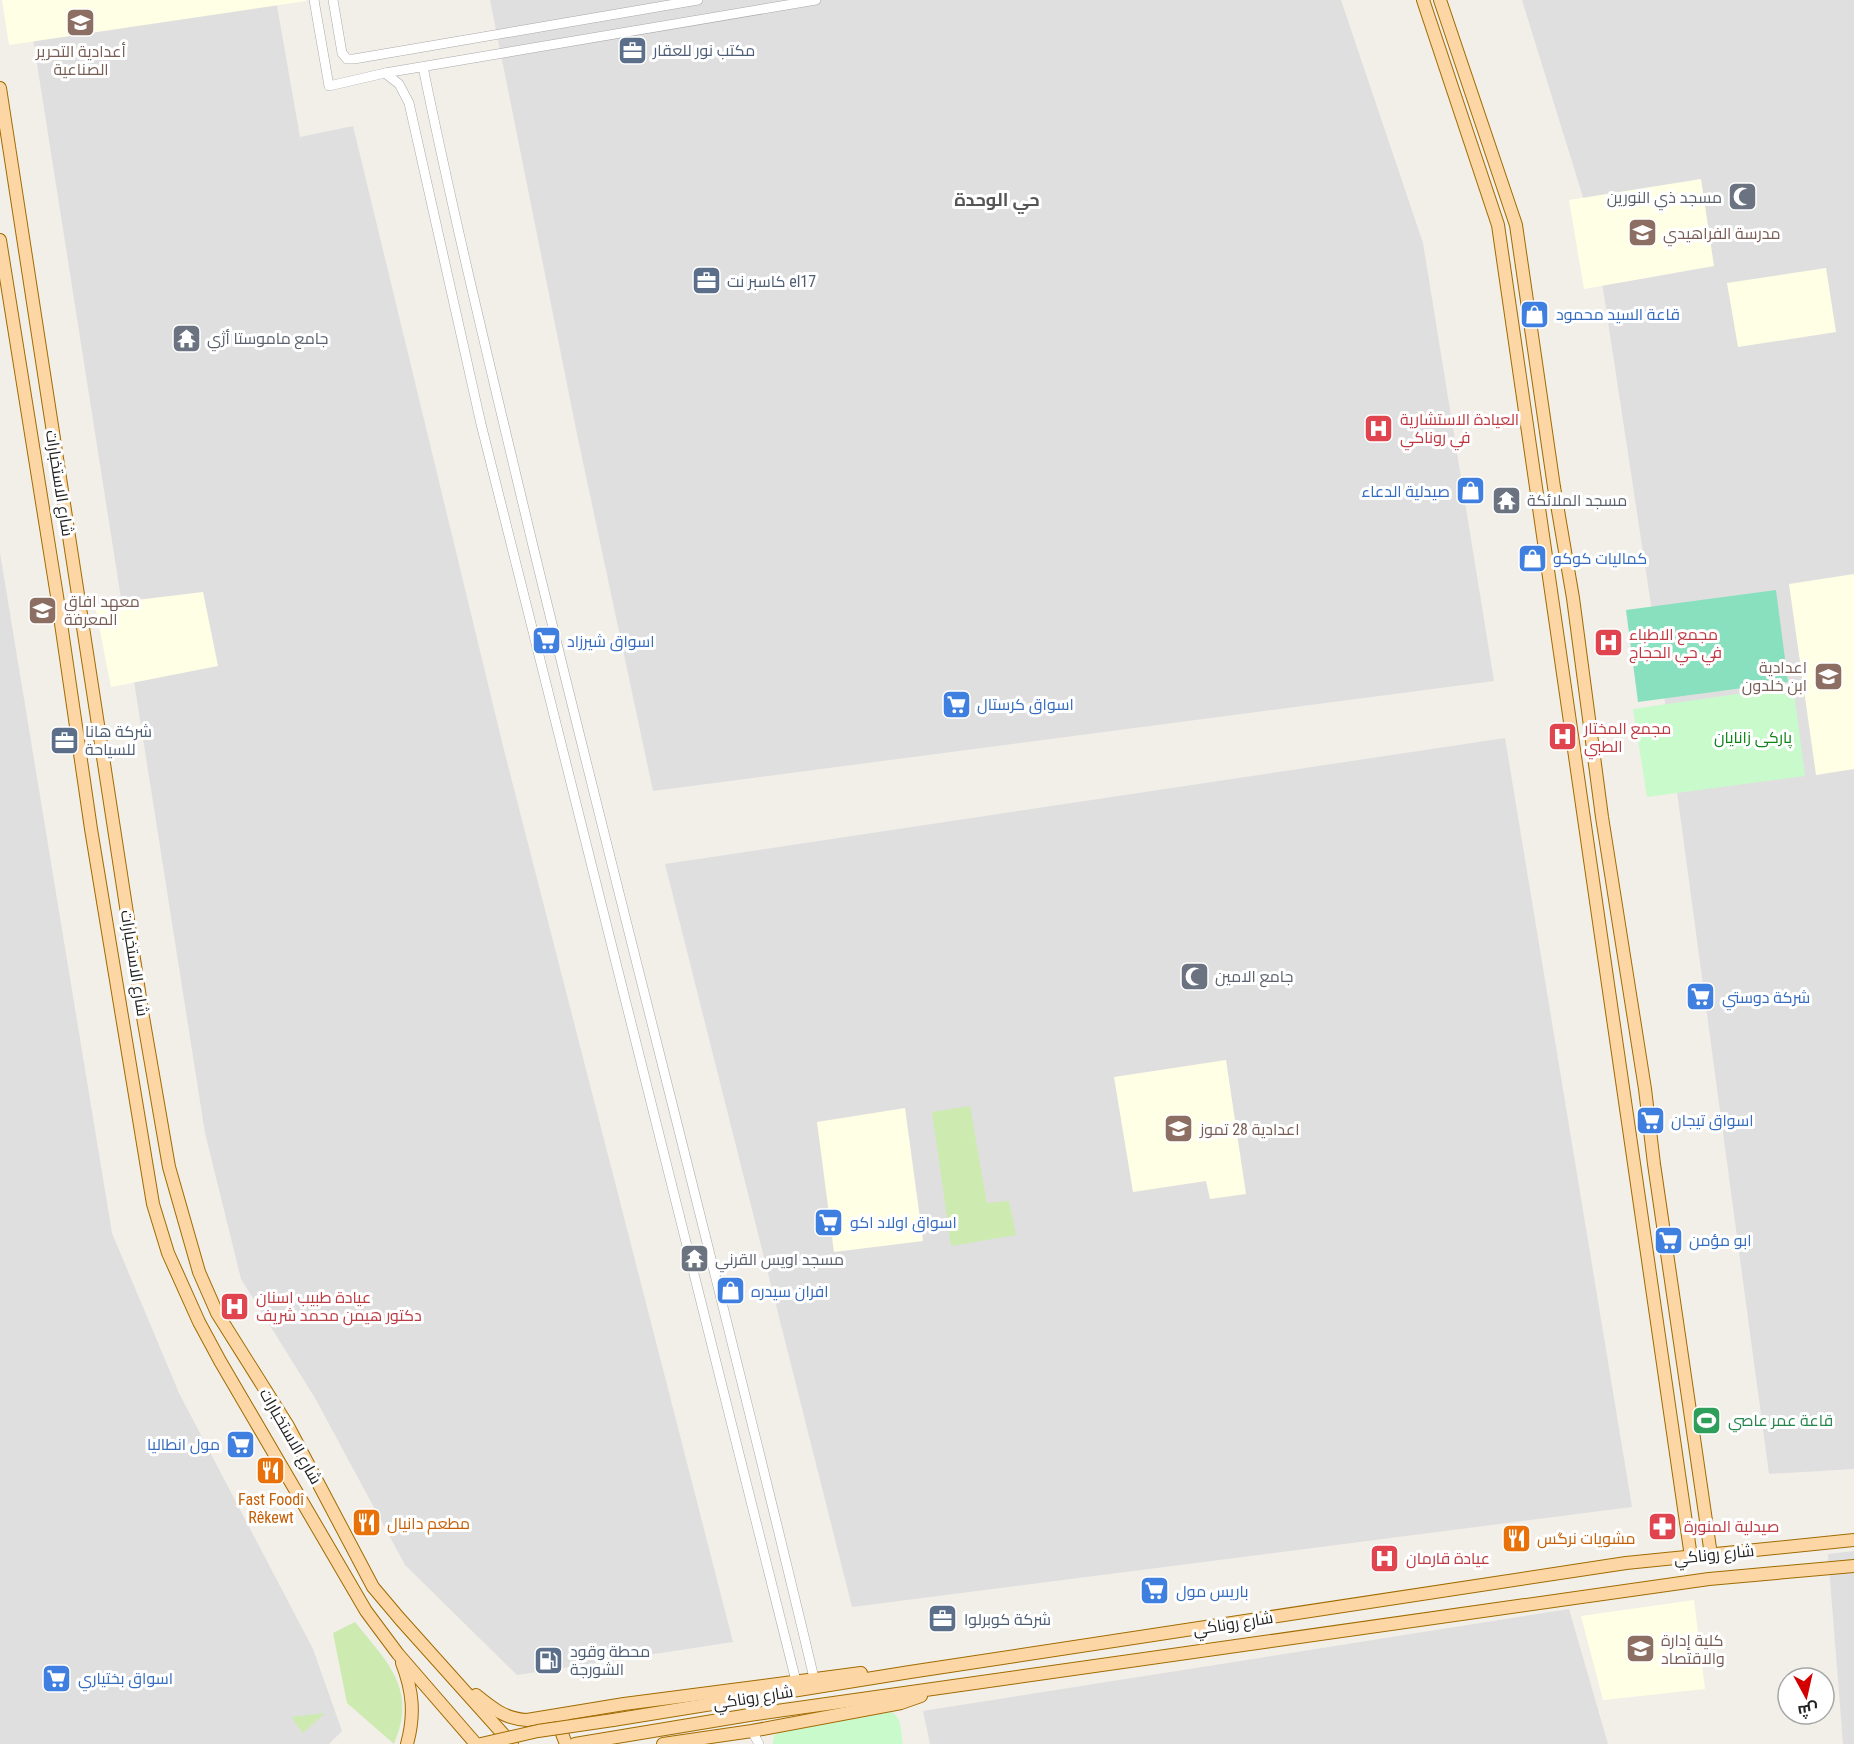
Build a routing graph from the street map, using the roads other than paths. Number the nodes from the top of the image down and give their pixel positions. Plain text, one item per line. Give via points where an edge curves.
1 (314, 0) edge
2 (333, 0) edge
3 (698, 0) edge
4 (816, 0) edge
5 (1423, 0) edge
6 (1440, 0) edge
7 (423, 68) junction
8 (385, 73) junction
9 (0, 88) edge
10 (431, 105) junction
11 (410, 109) junction
12 (0, 240) edge
13 (53, 435) junction
14 (31, 440) junction
15 (566, 684) junction
16 (546, 688) junction
17 (1590, 728) junction
18 (1572, 731) junction
19 (217, 1313) junction
20 (199, 1322) junction
21 (1854, 1540) edge
22 (1711, 1555) junction
23 (1691, 1557) junction
24 (1854, 1566) edge
25 (1121, 1640) junction
26 (398, 1654) junction
27 (1124, 1662) junction
28 (910, 1672) junction
29 (449, 1674) junction
30 (814, 1678) junction
31 (796, 1681) junction
32 (957, 1686) junction
33 (564, 1714) junction
34 (752, 1731) junction
35 (407, 1744) edge
36 (476, 1744) edge
37 (481, 1744) edge
38 (512, 1744) edge
39 (566, 1744) edge
40 (575, 1744) edge
41 (663, 1744) edge
42 (759, 1744) edge

1 - 8 street via 329,86
2 - 3 street via 342,53 347,59 354,59
4 - 7 street
5 - 18 main road via 1498,225
6 - 17 main road via 1516,225
7 - 8 street
7 - 10 street
8 - 11 street via 404,89
9 - 13 main road, شارع الاستخبارات
10 - 11 street
10 - 15 street
11 - 16 street
12 - 14 main road, شارع الاستخبارات
13 - 14 main road
13 - 19 main road, شارع الاستخبارات via 169,1167 199,1272
14 - 20 main road, شارع الاستخبارات via 153,1204 168,1252
15 - 16 street
15 - 30 street
16 - 31 street
17 - 18 main road
17 - 22 main road
18 - 23 main road
19 - 20 main road
19 - 29 main road, شارع الاستخبارات via 288,1426 373,1587
20 - 26 main road, شارع الاستخبارات via 366,1611
21 - 22 main road, شارع روناكي
22 - 23 main road, شارع روناكي
23 - 25 main road, شارع روناكي via 1626,1563
24 - 27 main road, شارع روناكي via 1709,1579
25 - 27 main road
25 - 28 main road, شارع روناكي
26 - 35 main road via 413,1700
26 - 36 main road, شارع الاستخبارات
27 - 32 main road, شارع روناكي
28 - 30 main road
28 - 37 main road, شارع روناكي, bridge via 538,1731
29 - 33 main road via 505,1716 527,1720
29 - 38 main road, شارع الاستخبارات
30 - 31 main road
31 - 33 main road
32 - 34 main road via 902,1703
32 - 40 main road, شارع روناكي
33 - 39 main road via 561,1731
34 - 41 main road
34 - 42 street

